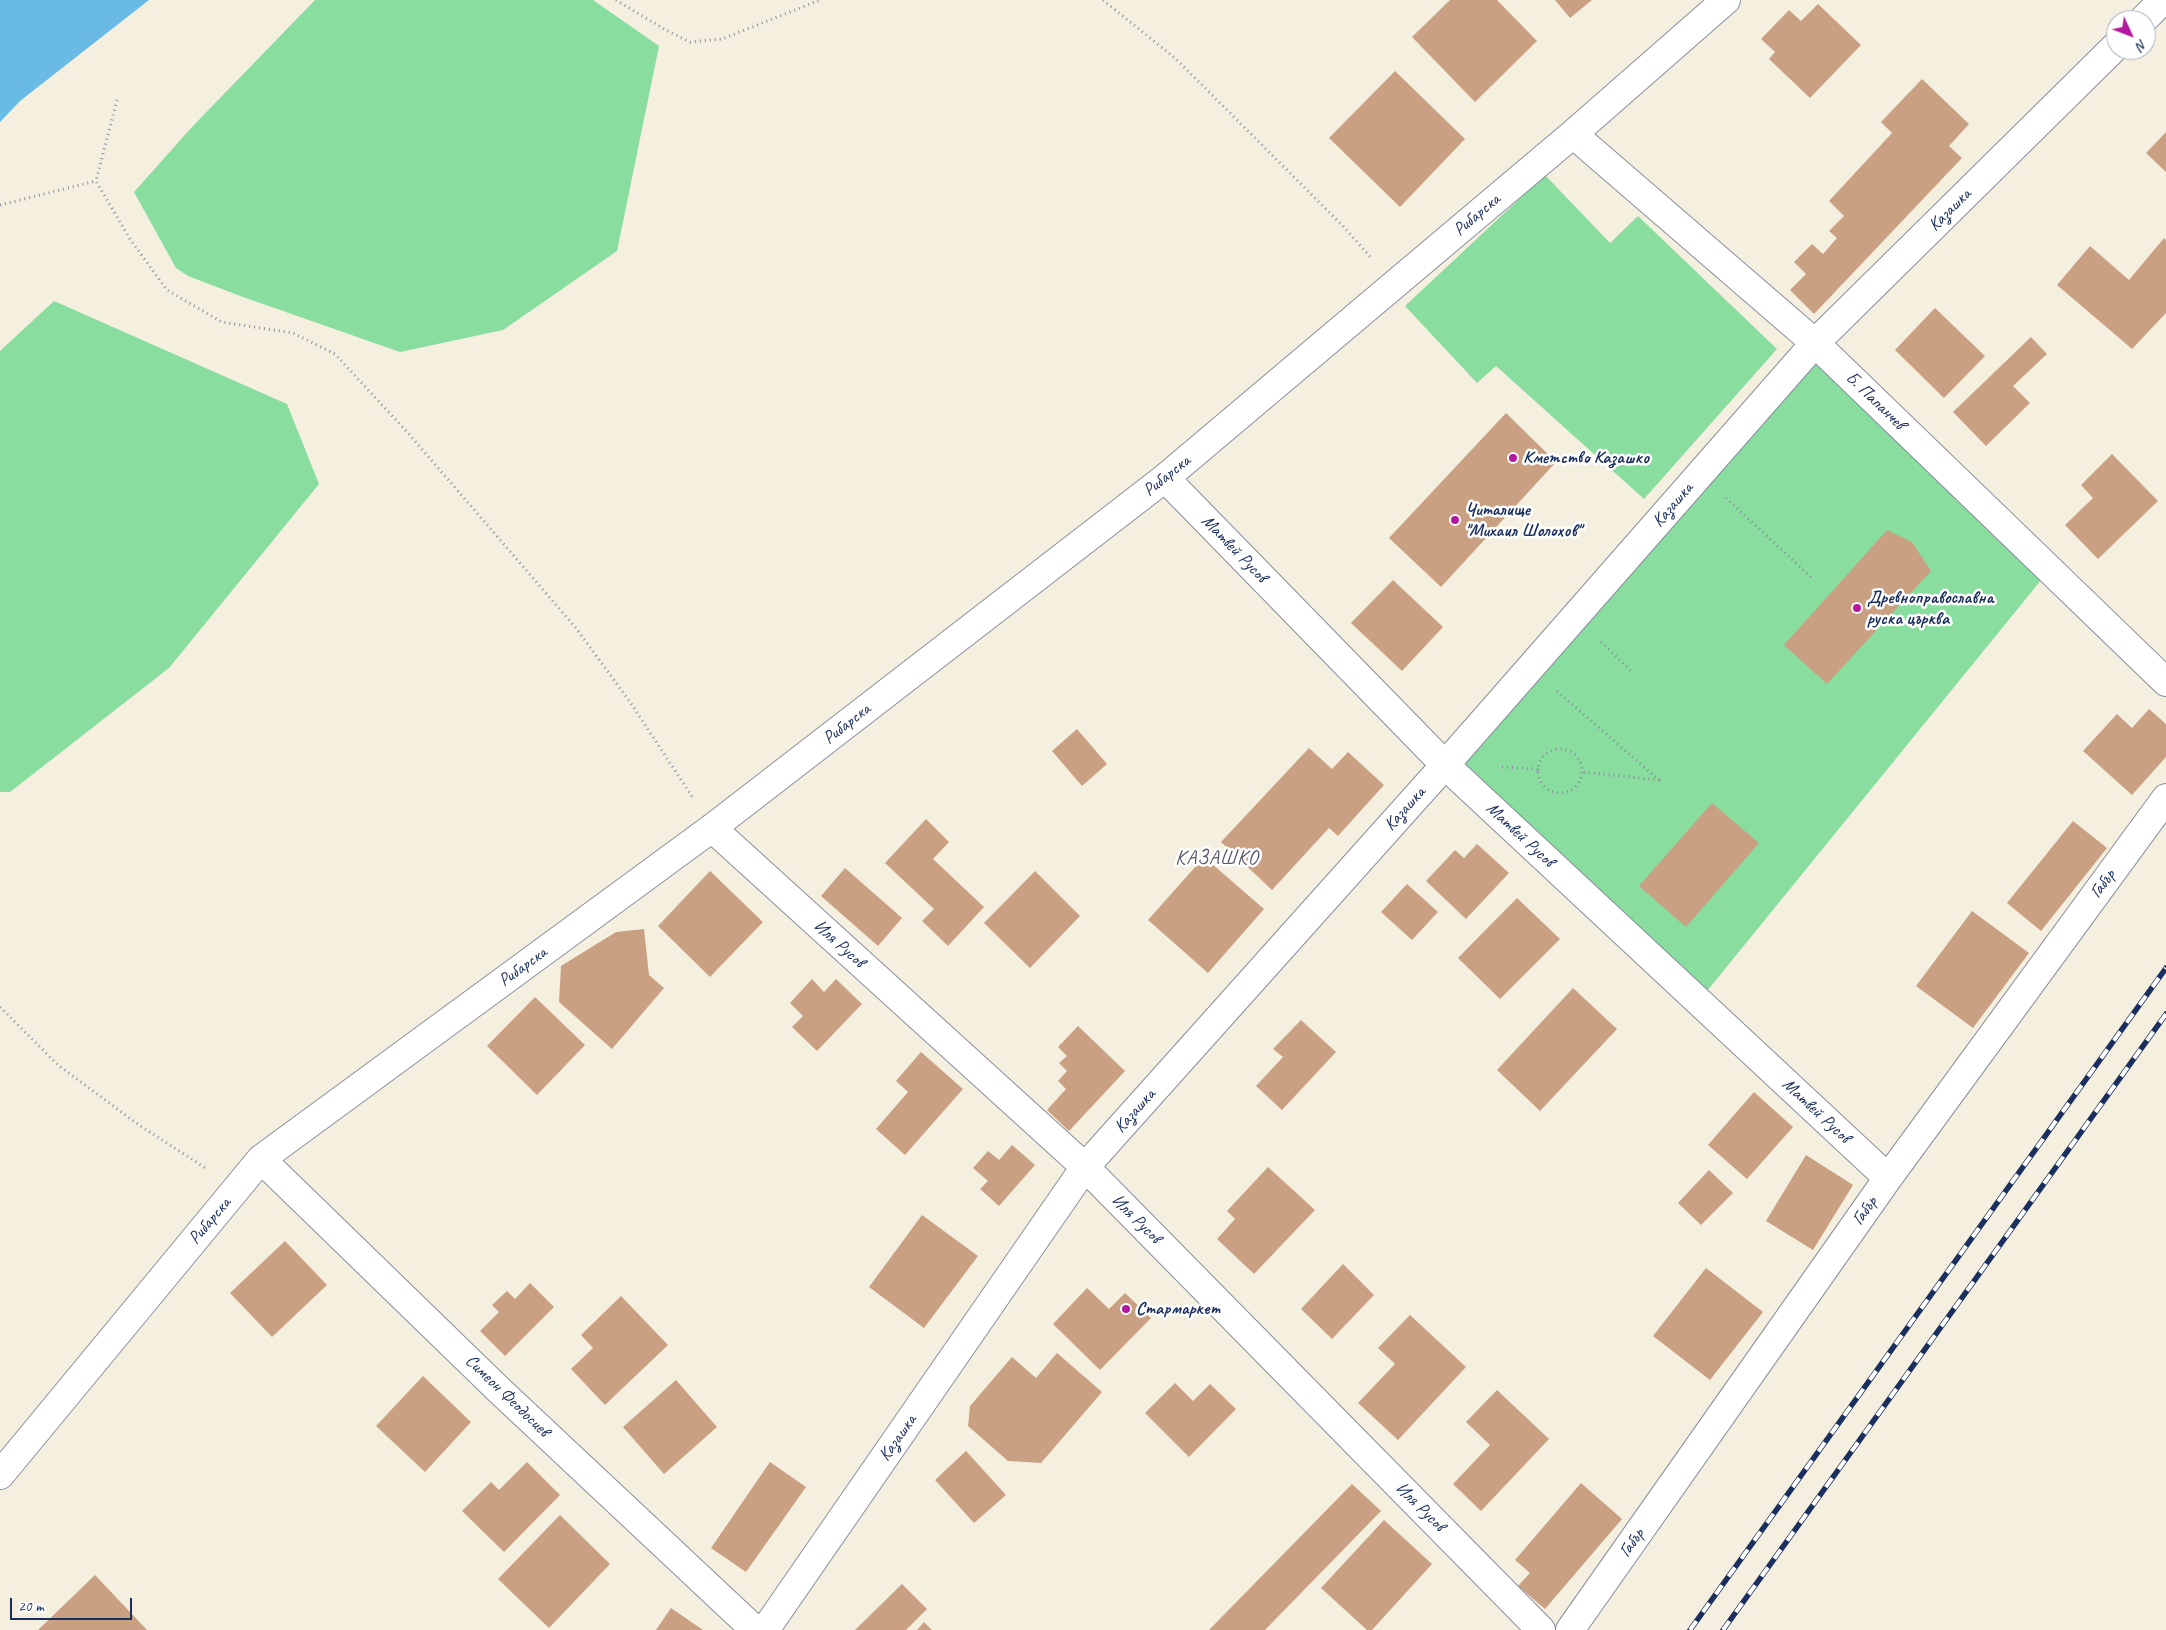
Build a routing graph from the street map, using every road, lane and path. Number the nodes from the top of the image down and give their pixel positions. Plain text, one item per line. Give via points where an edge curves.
1 (616, 0) edge
2 (820, 0) edge
3 (1104, 0) edge
4 (1726, 0) edge
5 (2163, 0) edge
6 (2152, 10) edge
7 (2106, 56) edge
8 (117, 100) dead end
9 (1573, 134) junction
10 (96, 180) junction
11 (0, 205) edge
12 (1394, 285) junction
13 (1815, 343) junction
14 (1165, 478) junction
15 (1724, 496) dead end
16 (1812, 578) dead end
17 (1600, 642) dead end
18 (1631, 671) dead end
19 (2166, 682) edge
20 (1551, 685) dead end
21 (1445, 765) junction
22 (1582, 772) junction
23 (2166, 798) edge
24 (712, 828) junction
25 (0, 1007) edge
26 (261, 1159) junction
27 (1085, 1167) junction
28 (1888, 1178) junction
29 (237, 1188) junction
30 (0, 1475) edge
31 (755, 1630) edge
32 (765, 1630) edge
33 (1541, 1630) edge
34 (1570, 1630) edge

1 - 2 path via 690,42 722,39
3 - 12 path via 1176,59 1342,224
4 - 9 street, Рибарска
5 - 6 street
7 - 13 street, Казашка
8 - 10 path
9 - 12 street, Рибарска
9 - 13 street, Б. Папанчев
10 - 11 path
10 - 24 path via 130,239 167,290 222,322 293,333 335,354 408,433 576,628 630,702
12 - 14 street, Рибарска
13 - 19 street, Б. Папанчев
13 - 21 street, Казашка
14 - 21 street, Матвей Русов
14 - 24 street, Рибарска
15 - 16 path
17 - 18 path
20 - 22 path via 1659,780
21 - 27 street, Казашка
21 - 28 street, Матвей Русов
22 - 22 path via 1578,785 1559,793 1552,792 1541,782 1539,769 1551,751 1566,750 1578,758
23 - 28 street, Габър
24 - 26 street, Рибарска
24 - 27 street, Иля Русов
25 - 29 path via 58,1065 139,1125
26 - 29 street, Рибарска
26 - 31 street, Симеон Феодосиев via 499,1390
27 - 32 street, Казашка
27 - 33 street, Иля Русов
28 - 34 street, Габър
29 - 30 street, Рибарска

